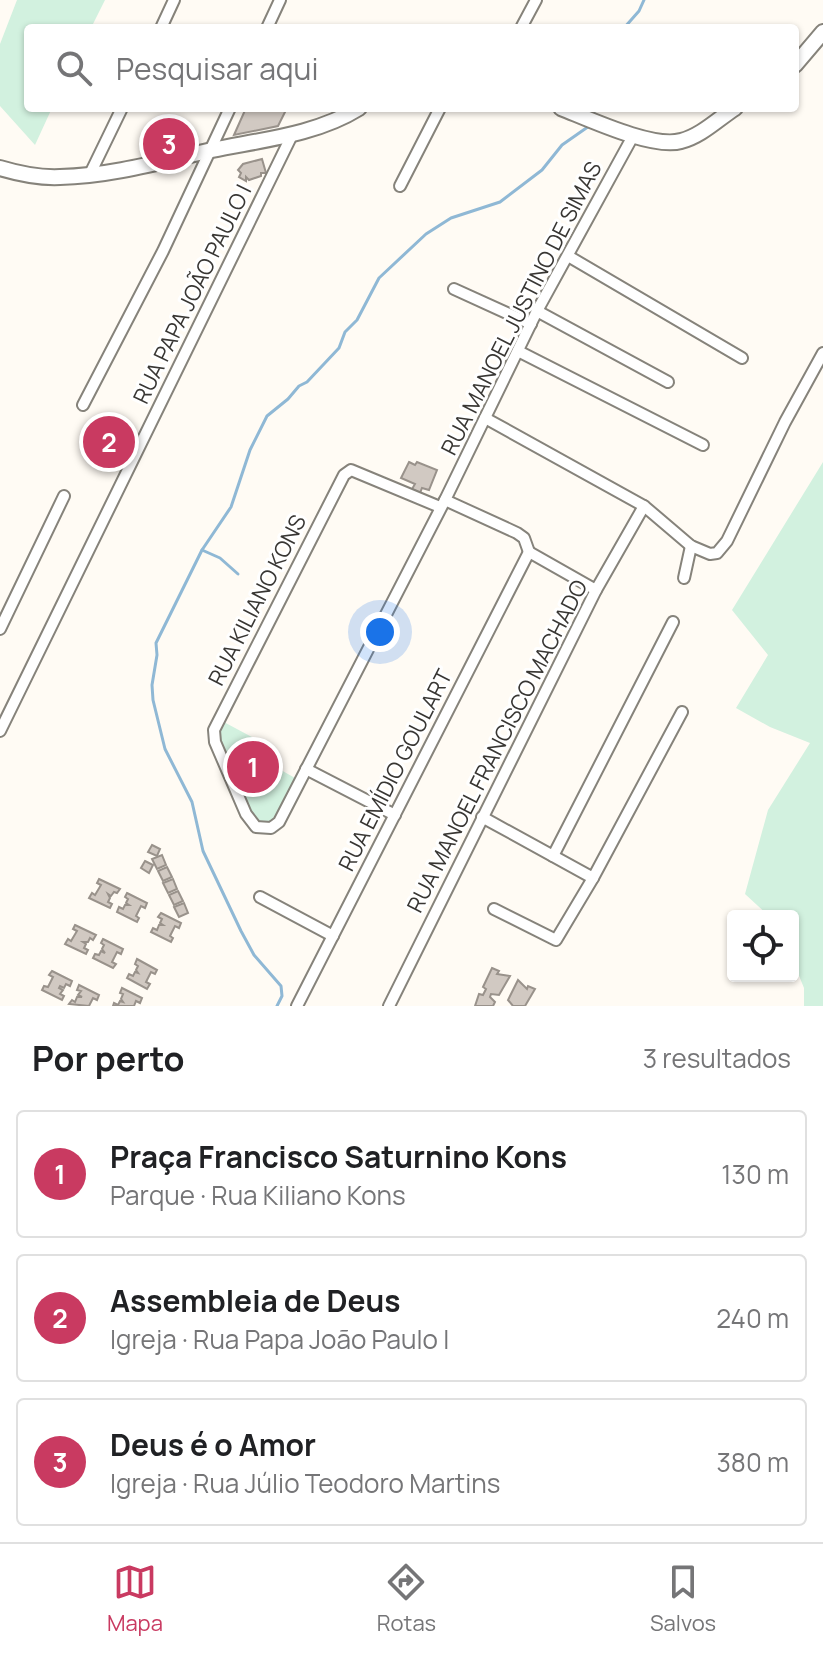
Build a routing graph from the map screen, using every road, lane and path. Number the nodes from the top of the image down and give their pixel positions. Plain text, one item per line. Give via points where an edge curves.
1 (174, 0) edge
2 (280, 0) edge
3 (536, 0) edge
4 (163, 24) edge
5 (269, 24) edge
6 (523, 24) edge
7 (823, 32) edge
8 (799, 60) edge
9 (120, 112) edge
10 (228, 112) edge
11 (351, 112) edge
12 (438, 112) edge
13 (571, 112) edge
14 (729, 112) edge
15 (293, 133) junction
16 (633, 136) junction
17 (210, 151) junction
18 (0, 168) edge
19 (90, 174) junction
20 (400, 186) dead end
21 (568, 256) junction
22 (454, 289) dead end
23 (537, 311) junction
24 (531, 324) junction
25 (518, 351) junction
26 (823, 353) edge
27 (742, 358) dead end
28 (668, 382) dead end
29 (83, 405) dead end
30 (485, 418) junction
31 (703, 445) dead end
32 (64, 496) dead end
33 (443, 503) junction
34 (644, 506) junction
35 (691, 546) junction
36 (529, 552) junction
37 (684, 578) dead end
38 (596, 590) junction
39 (673, 622) dead end
40 (0, 629) edge
41 (682, 712) dead end
42 (0, 731) edge
43 (306, 769) junction
44 (395, 815) junction
45 (482, 817) junction
46 (271, 828) joint
47 (553, 856) junction
48 (593, 878) junction
49 (260, 897) dead end
50 (494, 909) dead end
51 (333, 936) junction
52 (297, 1006) edge
53 (389, 1006) edge

1 - 4 street
2 - 5 street
3 - 6 street
7 - 8 main road
9 - 19 street
10 - 17 street
11 - 15 main road
12 - 20 street
13 - 16 main road
14 - 16 main road via 680,142
15 - 17 main road
15 - 42 street, RUA PAPA JOÃO PAULO I
16 - 21 street, RUA MANOEL JUSTINO DE SIMAS
17 - 19 main road
17 - 29 street
18 - 19 main road via 32,176
21 - 23 street, RUA MANOEL JUSTINO DE SIMAS
21 - 27 street
22 - 24 street
23 - 24 street, RUA MANOEL JUSTINO DE SIMAS
23 - 28 street
24 - 25 street, RUA MANOEL JUSTINO DE SIMAS
25 - 30 street, RUA MANOEL JUSTINO DE SIMAS
25 - 31 street
26 - 35 street via 727,541 710,554
30 - 33 street, RUA MANOEL JUSTINO DE SIMAS
30 - 34 street
32 - 40 street
33 - 36 street via 517,533
33 - 43 street, RUA MANOEL JUSTINO DE SIMAS
33 - 46 street, RUA KILIANO KONS via 351,470 344,475 214,730 246,814 256,827
34 - 35 street
34 - 38 street, RUA MANOEL FRANCISCO MACHADO
35 - 37 street
36 - 38 street
36 - 44 street, RUA EMÍDIO GOULART
38 - 45 street, RUA MANOEL FRANCISCO MACHADO
39 - 47 street
41 - 48 street
43 - 44 street
43 - 46 street, RUA MANOEL JUSTINO DE SIMAS
44 - 51 street, RUA EMÍDIO GOULART
45 - 47 street
45 - 53 street, RUA MANOEL FRANCISCO MACHADO
47 - 48 street
48 - 50 street via 556,940
49 - 51 street
51 - 52 street, RUA EMÍDIO GOULART

